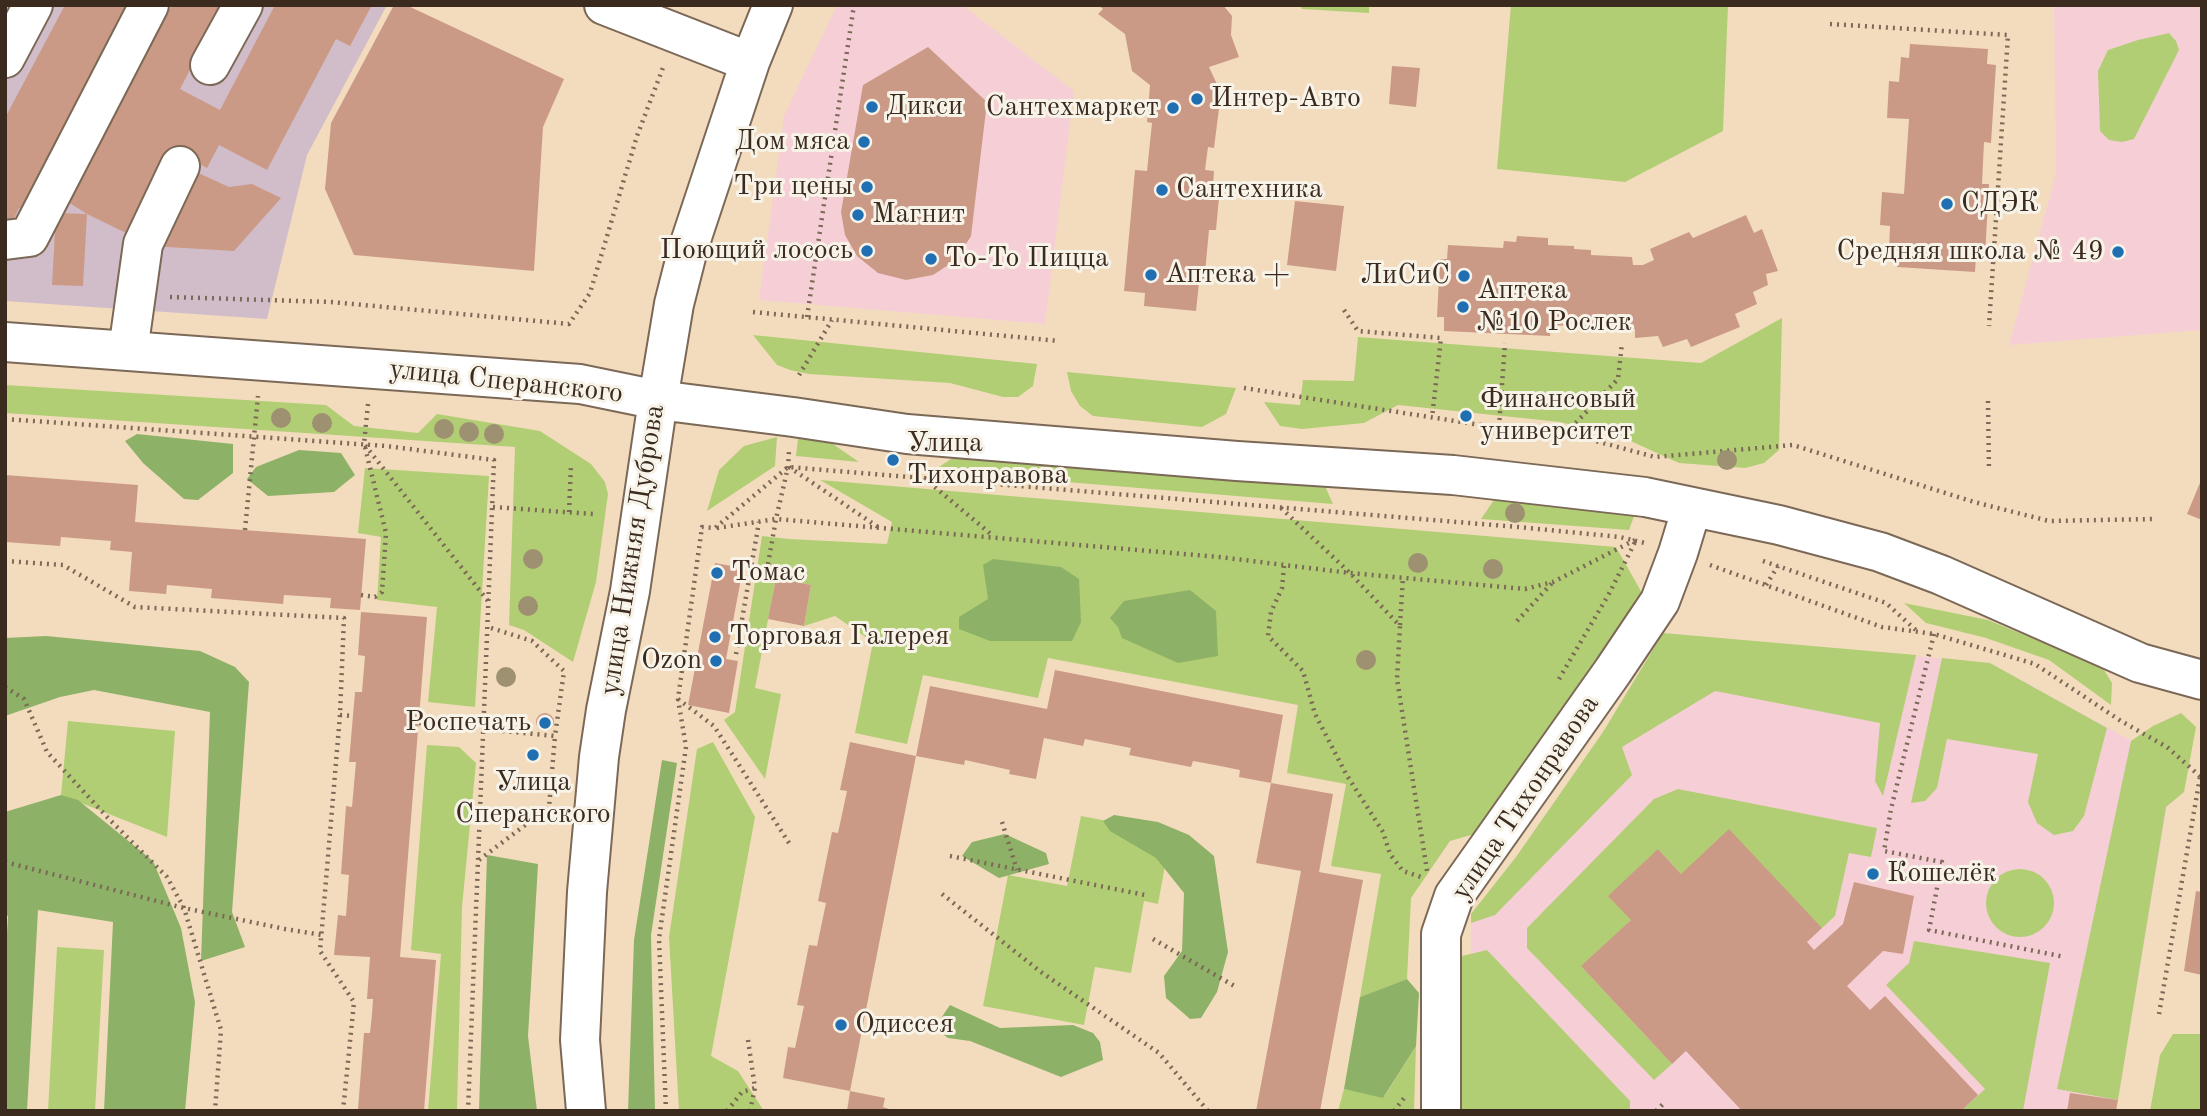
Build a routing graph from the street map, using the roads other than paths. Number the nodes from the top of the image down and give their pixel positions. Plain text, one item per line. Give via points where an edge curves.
1 (33, 5) edge
2 (149, 5) edge
3 (243, 5) edge
4 (604, 5) edge
5 (772, 5) edge
6 (5, 58) edge
7 (750, 62) junction
8 (210, 65) dead end
9 (180, 166) dead end
10 (5, 240) edge
11 (5, 342) edge
12 (128, 351) junction
13 (657, 400) junction
14 (1692, 507) junction
15 (2202, 680) edge
16 (586, 1111) edge
17 (1441, 1111) edge

1 - 6 street
2 - 10 street via 29,237
3 - 8 street
4 - 7 street
5 - 7 street, улица Нижняя Дуброва
7 - 13 street, улица Нижняя Дуброва via 688,249
9 - 12 street via 143,244
11 - 12 street, улица Сперанского
12 - 13 street, улица Сперанского via 580,384
13 - 14 street, улица Сперанского via 907,434 1454,475
13 - 16 street, улица Нижняя Дуброва via 630,591 599,758 580,1040
14 - 15 street, улица Сперанского via 1881,552 2140,663
14 - 17 street, улица Тихонравова via 1660,601 1454,896 1441,934

